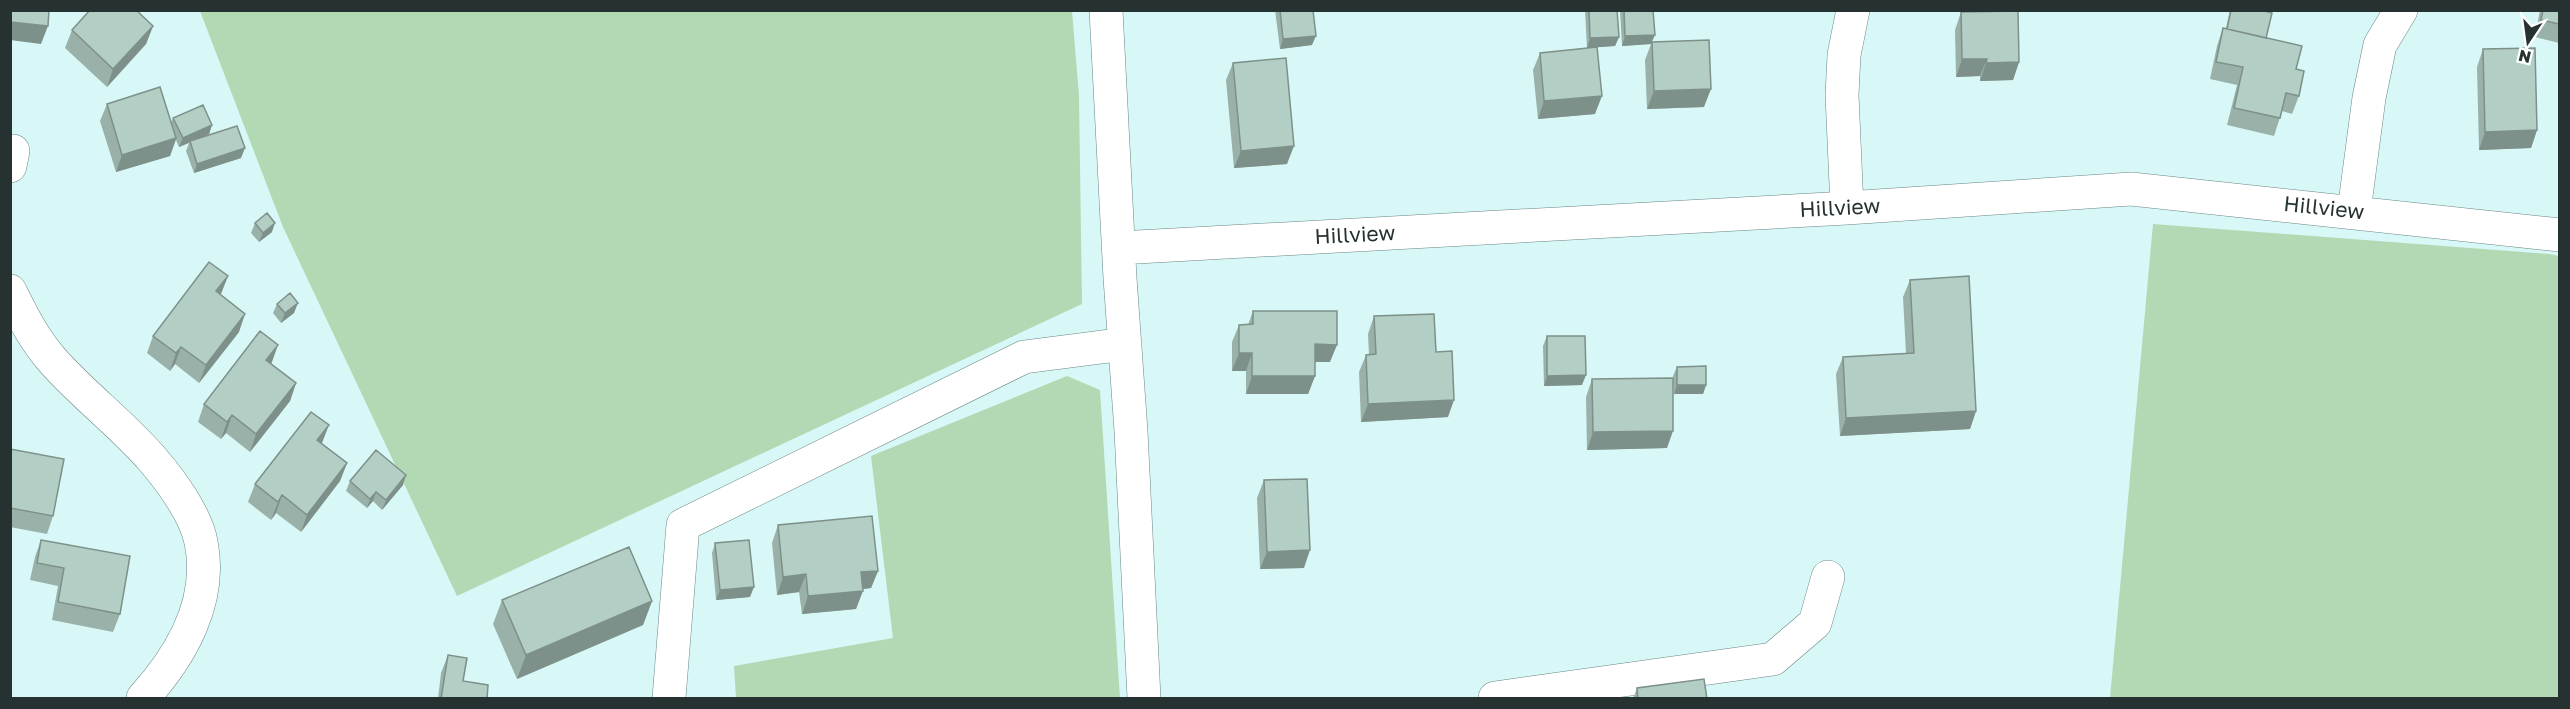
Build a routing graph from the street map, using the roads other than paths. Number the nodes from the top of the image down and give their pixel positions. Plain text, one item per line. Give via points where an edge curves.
1 (1106, 10) edge
2 (1853, 10) edge
3 (2401, 10) edge
4 (1847, 208) junction
5 (2354, 211) junction
6 (2559, 235) edge
7 (1119, 248) junction
8 (10, 291) edge
9 (1125, 344) junction
10 (1828, 577) dead end
11 (143, 699) edge
12 (669, 699) edge
13 (1144, 699) edge
14 (1495, 699) edge

1 - 7 street
2 - 4 street via 1844,55 1842,95
3 - 5 street via 2380,45
4 - 5 street, Hillview via 2131,189
4 - 7 street, Hillview
5 - 6 street, Hillview
7 - 9 street
8 - 11 street via 25,322 51,359 152,459 179,494 201,541 204,581 191,629 172,663
9 - 12 street via 1024,357 683,525
9 - 13 street
10 - 14 street via 1815,623 1773,659

